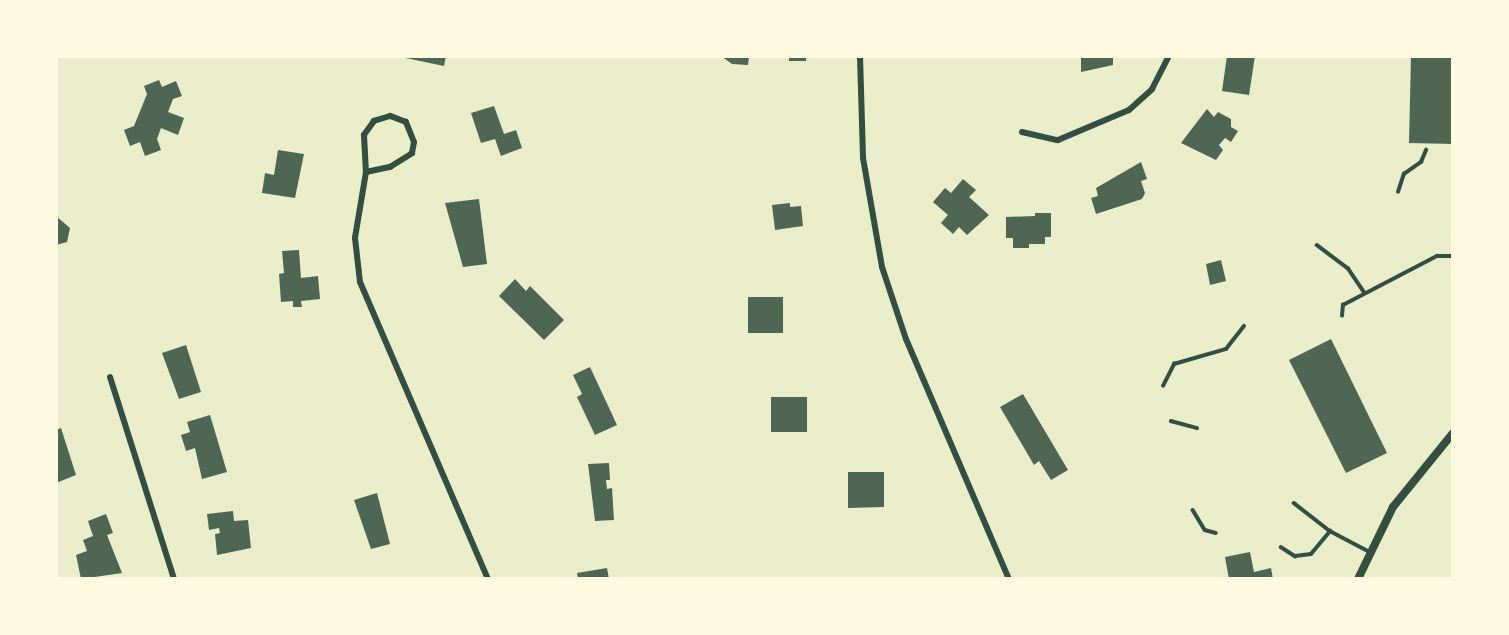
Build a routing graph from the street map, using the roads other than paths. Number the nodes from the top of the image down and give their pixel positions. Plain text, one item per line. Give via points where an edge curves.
1 (860, 56) edge
2 (1169, 56) edge
3 (1022, 132) dead end
4 (1426, 150) dead end
5 (366, 172) junction
6 (1398, 192) dead end
7 (1317, 245) dead end
8 (1453, 256) edge
9 (1365, 293) junction
10 (1342, 316) dead end
11 (1244, 326) dead end
12 (110, 377) dead end
13 (1163, 386) dead end
14 (1171, 421) dead end
15 (1197, 428) dead end
16 (1453, 432) edge
17 (1294, 503) dead end
18 (1193, 510) dead end
19 (1330, 531) junction
20 (1216, 533) dead end
21 (1281, 547) dead end
22 (1368, 551) junction
23 (174, 579) edge
24 (488, 579) edge
25 (1009, 579) edge
26 (1358, 579) edge

1 - 25 street via 863,158 882,267 905,339
2 - 3 street via 1153,89 1129,110 1058,140
4 - 6 lane via 1421,162 1404,174
5 - 5 street via 390,167 412,153 414,142 406,122 390,116 374,121 364,135
5 - 24 street via 356,219 360,282
7 - 9 lane via 1348,268
8 - 9 lane via 1437,256
9 - 10 lane via 1343,305
11 - 13 lane via 1226,349 1174,363
12 - 23 street
14 - 15 lane
16 - 22 street via 1409,484
17 - 19 lane
18 - 20 lane via 1205,530
19 - 21 lane via 1311,554 1295,556
19 - 22 lane
22 - 26 street

